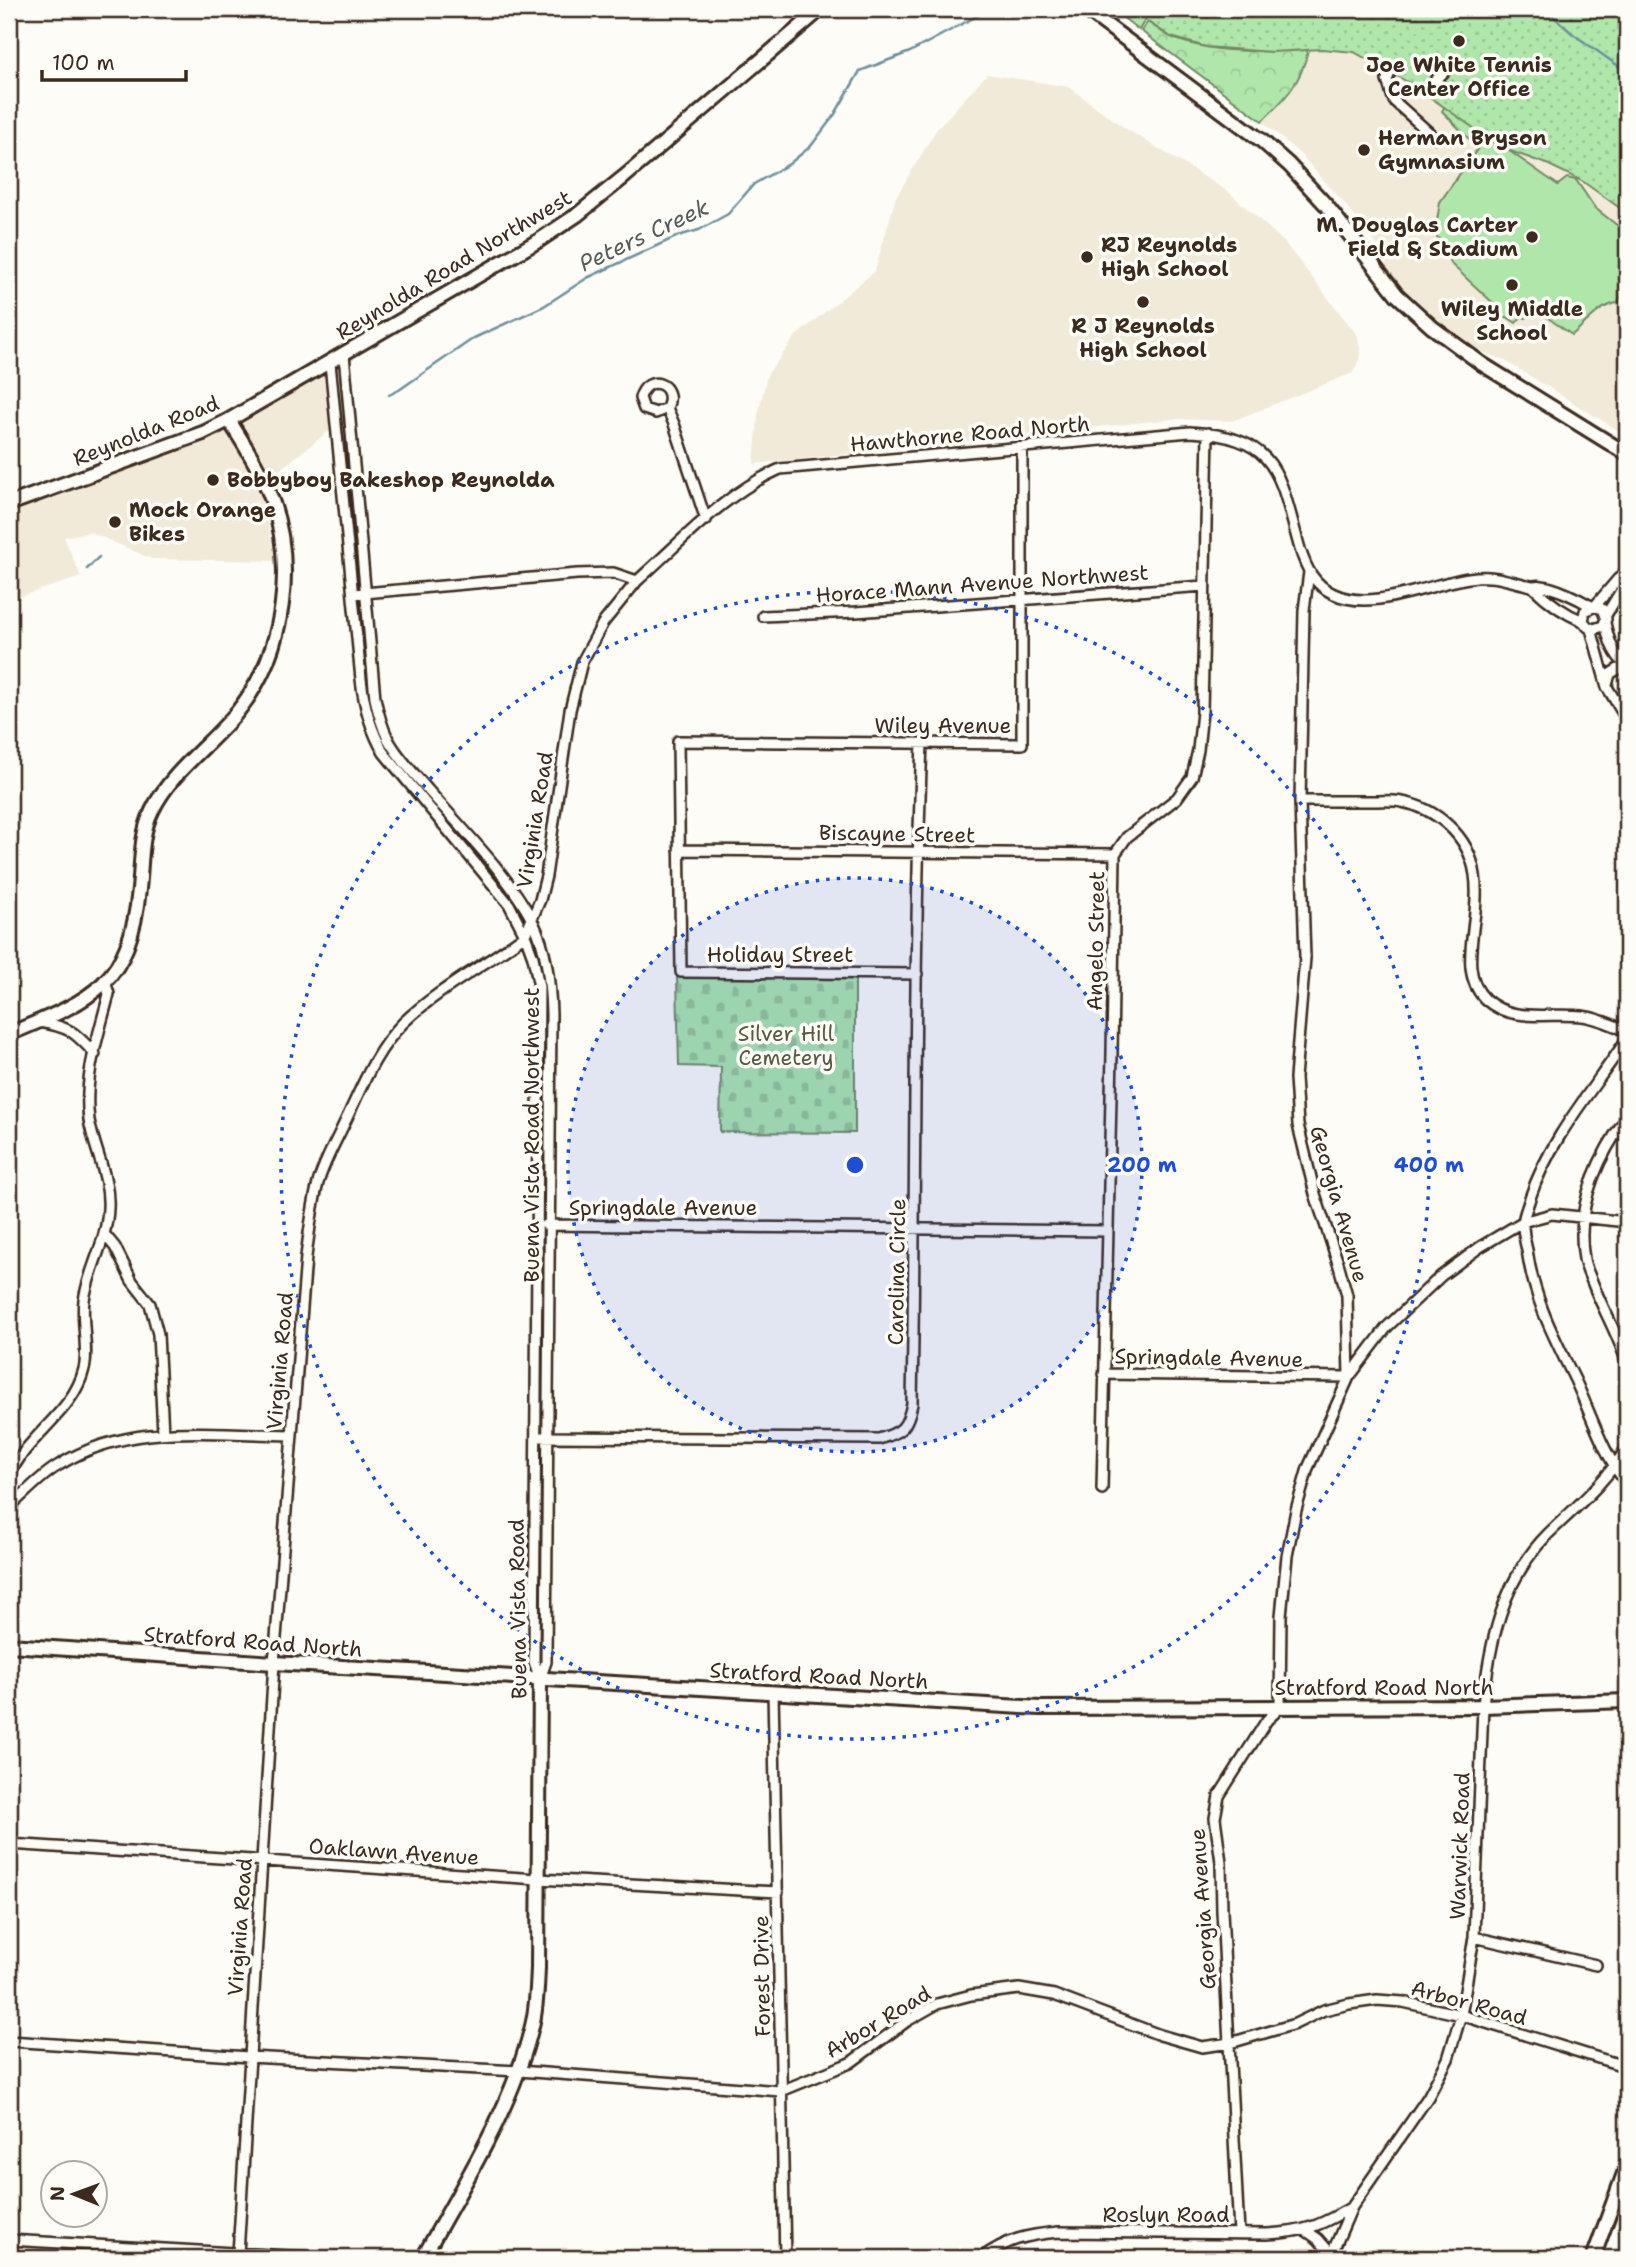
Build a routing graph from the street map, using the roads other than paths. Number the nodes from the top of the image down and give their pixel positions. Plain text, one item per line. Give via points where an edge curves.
1 (821, 9) edge
2 (1085, 9) edge
3 (1447, 69) dead end
4 (1391, 70) dead end
5 (1429, 88) dead end
6 (1434, 137) dead end
7 (344, 354) junction
8 (330, 363) junction
9 (667, 408) dead end
10 (229, 420) junction
11 (1208, 433) junction
12 (1022, 448) junction
13 (1627, 454) edge
14 (10, 499) edge
15 (706, 520) junction
16 (1309, 572) junction
17 (1627, 572) edge
18 (638, 581) junction
19 (1627, 581) edge
20 (1203, 586) junction
21 (1532, 586) junction
22 (364, 593) junction
23 (353, 594) junction
24 (1021, 598) junction
25 (1593, 606) junction
26 (763, 617) dead end
27 (1606, 619) junction
28 (1583, 621) junction
29 (1591, 629) junction
30 (1627, 668) edge
31 (1607, 687) junction
32 (1627, 720) edge
33 (922, 743) junction
34 (1300, 802) junction
35 (679, 849) junction
36 (918, 851) junction
37 (1115, 854) junction
38 (533, 920) junction
39 (524, 935) junction
40 (917, 974) junction
41 (105, 981) junction
42 (39, 1022) junction
43 (1627, 1031) edge
44 (9, 1034) edge
45 (1627, 1040) edge
46 (95, 1054) junction
47 (1627, 1117) edge
48 (1582, 1216) junction
49 (1522, 1222) junction
50 (1627, 1222) edge
51 (538, 1225) junction
52 (549, 1225) junction
53 (916, 1227) junction
54 (1108, 1231) junction
55 (105, 1235) junction
56 (1627, 1364) edge
57 (1104, 1374) junction
58 (1349, 1377) junction
59 (163, 1433) junction
60 (291, 1434) junction
61 (536, 1437) junction
62 (547, 1437) junction
63 (1627, 1447) edge
64 (1615, 1468) junction
65 (9, 1477) edge
66 (1627, 1484) edge
67 (1101, 1489) dead end
68 (9, 1507) edge
69 (9, 1645) edge
70 (274, 1663) junction
71 (540, 1679) junction
72 (773, 1692) junction
73 (1627, 1702) edge
74 (1483, 1706) junction
75 (1280, 1708) junction
76 (9, 1844) edge
77 (262, 1861) junction
78 (538, 1879) junction
79 (778, 1892) junction
80 (1474, 1937) junction
81 (1595, 1965) dead end
82 (1461, 2015) junction
83 (9, 2041) edge
84 (1230, 2043) junction
85 (249, 2057) junction
86 (1627, 2067) edge
87 (519, 2071) junction
88 (781, 2091) junction
89 (1627, 2165) edge
90 (1624, 2184) edge
91 (1352, 2207) junction
92 (1305, 2230) junction
93 (1239, 2233) junction
94 (9, 2241) edge
95 (238, 2253) junction
96 (994, 2253) edge
97 (1331, 2257) edge
98 (322, 2258) edge
99 (423, 2258) edge
100 (785, 2258) edge
101 (981, 2258) edge
102 (1593, 2258) edge

1 - 7 main road, Reynolda Road Northwest via 577,215
2 - 13 main road via 1289,165 1397,295 1444,338
3 - 5 street
4 - 6 street via 1387,80 1394,101
7 - 8 main road, Reynolda Road Northwest
7 - 22 street, Buena Vista Road Northwest
8 - 10 main road, Reynolda Road
8 - 23 street
9 - 15 street
10 - 14 main road, Reynolda Road
10 - 41 main road via 259,470 275,510 284,580 278,628 263,669 240,709 165,789 152,812 140,855 133,933
11 - 12 street, Hawthorne Road North
11 - 16 street, Hawthorne Road North via 1245,443 1273,466 1286,491
11 - 20 street, Angelo Street
12 - 15 street, Hawthorne Road North via 780,469 741,490
12 - 24 street, Wiley Avenue
15 - 18 street, Hawthorne Road North
16 - 21 street via 1332,593 1360,600 1478,577
16 - 34 street, Georgia Avenue via 1304,610
17 - 25 street
18 - 22 street via 613,573 577,574
18 - 38 street, Virginia Road via 603,623 582,662 570,710 546,876
19 - 27 street
20 - 24 street, Horace Mann Avenue Northwest
20 - 37 street, Angelo Street via 1202,712 1192,777 1177,798 1127,837
21 - 25 street via 1544,586
21 - 28 street
22 - 23 street
22 - 38 street, Buena Vista Road Northwest via 375,698 390,742
23 - 39 street via 371,731 384,753 509,904
24 - 26 street, Horace Mann Avenue Northwest
24 - 33 street, Wiley Avenue via 1022,744
25 - 27 street via 1602,608
25 - 28 street via 1585,611
27 - 29 street via 1600,628
27 - 30 street via 1611,645
28 - 29 street
29 - 31 street
30 - 31 street via 1610,674
31 - 32 street
33 - 35 street, Wiley Avenue via 678,741
33 - 36 street, Carolina Circle
34 - 43 street via 1401,802 1441,818 1460,836 1477,878 1470,965 1475,986 1486,1000 1509,1013 1583,1016
34 - 58 street, Georgia Avenue via 1305,958 1295,1078 1298,1125 1347,1295
35 - 36 street, Biscayne Street
35 - 40 street, Holiday Street via 681,972
36 - 37 street, Biscayne Street
36 - 40 street, Carolina Circle
37 - 54 street, Angelo Street
38 - 39 street, Virginia Road
38 - 52 street, Buena Vista Road Northwest via 551,991
39 - 51 street, Buena Vista Road via 539,987
39 - 60 street, Virginia Road via 404,1022 372,1065 334,1145 313,1206
40 - 53 street, Carolina Circle
41 - 42 main road via 85,999
41 - 46 street via 109,994
42 - 44 main road
42 - 46 street via 78,1035
45 - 49 street via 1564,1127 1542,1167
46 - 55 street via 88,1087 89,1116 108,1191
47 - 48 street via 1604,1154
48 - 49 street via 1543,1215
48 - 50 street
48 - 56 street via 1584,1260
49 - 58 street via 1441,1276 1387,1327
49 - 64 street via 1542,1311
51 - 52 street, Springdale Avenue
51 - 61 street, Buena Vista Road
52 - 53 street, Springdale Avenue
52 - 62 street, Buena Vista Road Northwest
53 - 54 street, Springdale Avenue
53 - 62 street, Carolina Circle via 912,1404 908,1422 897,1433 840,1441
54 - 57 street, Springdale Avenue
55 - 59 street via 155,1319
55 - 65 street via 84,1299 85,1367 76,1390 28,1444
57 - 58 street, Springdale Avenue
57 - 67 street
58 - 75 street, Georgia Avenue via 1308,1468 1296,1510 1281,1616
59 - 60 street
59 - 68 street via 126,1437 78,1454 47,1473
60 - 70 street, Virginia Road
61 - 62 street, Carolina Circle
61 - 71 street, Buena Vista Road via 534,1662
62 - 71 street, Buena Vista Road Northwest via 546,1662
63 - 64 street, Warwick Road
64 - 66 street
64 - 74 street, Warwick Road via 1546,1536 1513,1583 1496,1624
69 - 70 main road, Stratford Road North
70 - 71 main road, Stratford Road North
70 - 77 street, Virginia Road
71 - 72 main road, Stratford Road North
71 - 78 main road, Buena Vista Road
72 - 75 main road, Stratford Road North via 1043,1708
72 - 79 street, Forest Drive
73 - 74 main road, Stratford Road North
74 - 75 main road, Stratford Road North
74 - 80 street, Warwick Road
75 - 84 street, Georgia Avenue via 1267,1720 1216,1806
76 - 77 street, Oaklawn Avenue
77 - 78 street, Oaklawn Avenue
77 - 85 street, Virginia Road
78 - 79 street, Oaklawn Avenue
78 - 87 main road, Buena Vista Road via 537,1997
79 - 88 street, Forest Drive
80 - 81 street
80 - 82 street, Warwick Road
82 - 84 street, Arbor Road via 1377,2000 1324,2010 1295,2024
82 - 86 street, Arbor Road
82 - 91 street, Warwick Road via 1448,2059 1428,2097
83 - 85 street, Arbor Road
84 - 88 street, Arbor Road via 1193,2046 1045,1993 1001,1990 937,2004 850,2063
84 - 93 street, Georgia Avenue
85 - 87 street, Arbor Road
85 - 95 street, Virginia Road
87 - 88 street, Arbor Road
87 - 99 main road, Buena Vista Road
88 - 100 street, Forest Drive
89 - 90 main road
90 - 102 main road
91 - 92 street, Roslyn Road
91 - 97 street, Warwick Road
92 - 93 street, Roslyn Road
92 - 97 street
93 - 96 street, Roslyn Road via 1059,2232 1027,2235 1006,2242
94 - 95 street
95 - 98 street
96 - 101 street, Roslyn Road

